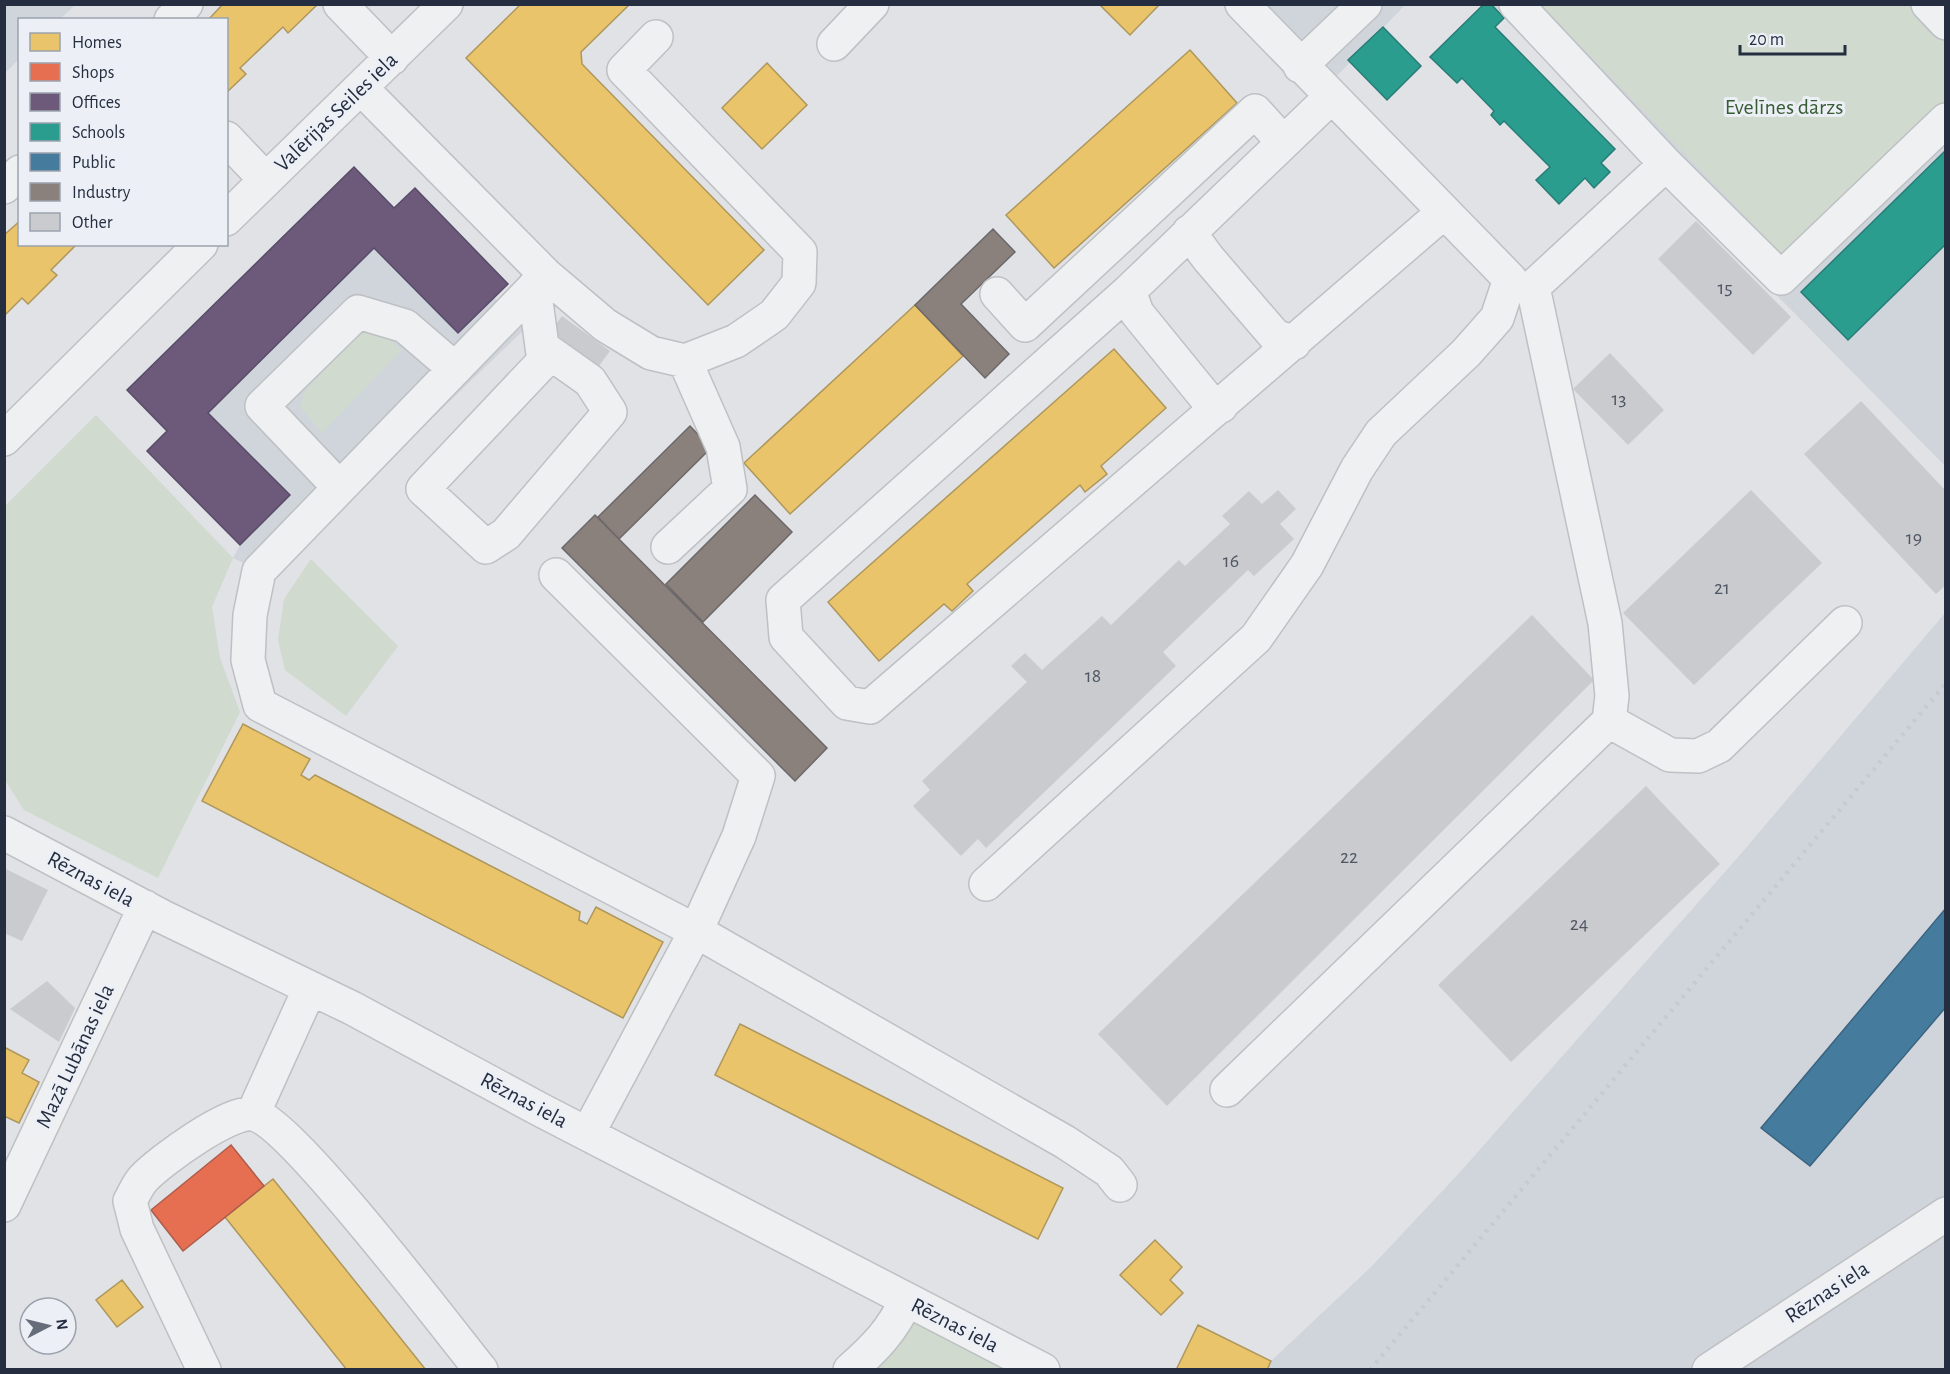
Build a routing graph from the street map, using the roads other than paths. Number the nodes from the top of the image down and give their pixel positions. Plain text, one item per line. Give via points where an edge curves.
1 (186, 4) edge
2 (340, 4) edge
3 (446, 4) edge
4 (872, 4) edge
5 (1242, 4) edge
6 (1365, 4) edge
7 (1516, 4) edge
8 (1928, 4) edge
9 (173, 18) edge
10 (1946, 23) edge
11 (656, 37) dead end
12 (834, 44) dead end
13 (392, 58) junction
14 (1300, 66) junction
15 (361, 88) junction
16 (1331, 97) junction
17 (1946, 120) edge
18 (228, 140) edge
19 (1283, 142) junction
20 (1666, 164) junction
21 (18, 174) edge
22 (266, 180) junction
23 (4, 187) edge
24 (1444, 212) junction
25 (228, 217) edge
26 (1189, 232) junction
27 (199, 246) edge
28 (540, 281) junction
29 (1522, 283) junction
30 (1129, 291) junction
31 (997, 294) dead end
32 (1294, 343) junction
33 (542, 347) junction
34 (685, 361) junction
35 (455, 369) junction
36 (1221, 406) junction
37 (4, 439) edge
38 (339, 487) junction
39 (668, 547) dead end
40 (556, 575) dead end
41 (1845, 623) dead end
42 (1609, 721) junction
43 (4, 834) edge
44 (986, 884) dead end
45 (145, 907) junction
46 (696, 931) junction
47 (310, 988) junction
48 (1227, 1090) dead end
49 (253, 1114) junction
50 (588, 1133) junction
51 (1120, 1185) dead end
52 (4, 1205) edge
53 (1946, 1214) edge
54 (906, 1300) junction
55 (204, 1370) edge
56 (481, 1370) edge
57 (850, 1370) edge
58 (1042, 1370) edge
59 (1708, 1370) edge

1 - 9 street
2 - 13 street
3 - 13 street, Valērijas Seiles iela
4 - 12 street
5 - 14 street
6 - 14 street
7 - 20 street
8 - 10 street
11 - 34 street via 624,70 800,252 799,283 774,315 735,341
13 - 15 street, Valērijas Seiles iela
14 - 16 street
15 - 22 street, Valērijas Seiles iela
15 - 28 street
16 - 19 street
16 - 24 street
17 - 20 street via 1781,278
18 - 22 street
19 - 26 street
19 - 31 street via 1255,111 1025,325
20 - 29 street
21 - 23 street
22 - 25 street, Valērijas Seiles iela
24 - 29 street
24 - 32 street
26 - 30 street
26 - 32 street via 1275,336
27 - 37 street
28 - 33 street
28 - 34 street via 651,353
28 - 35 street
29 - 42 street via 1605,624 1612,696
29 - 44 street via 1466,353 1381,433 1357,469 1307,565 1256,638
30 - 36 street via 1137,313 1207,399
30 - 36 street via 783,600 786,636 847,703 870,707
32 - 36 street
33 - 33 street via 544,361 423,489 486,547 506,534 610,412 591,381
34 - 39 street via 723,447 730,489
35 - 38 street
35 - 38 street via 405,326 358,312 262,406
38 - 46 street via 259,570 250,615 248,660 260,705
40 - 46 street via 758,776 739,836
41 - 42 street via 1719,746 1698,756 1670,755
42 - 48 street
43 - 45 street, Rēznas iela
45 - 47 street, Rēznas iela
45 - 52 street, Mazā Lubānas iela
46 - 50 street
46 - 51 street via 1065,1142 1108,1171
47 - 49 street
47 - 50 street, Rēznas iela
49 - 55 street via 212,1127 144,1178 130,1201 137,1229
49 - 56 street via 277,1129 330,1184
50 - 54 street, Rēznas iela
53 - 59 street, Rēznas iela
54 - 57 street via 880,1344
54 - 58 street, Rēznas iela

